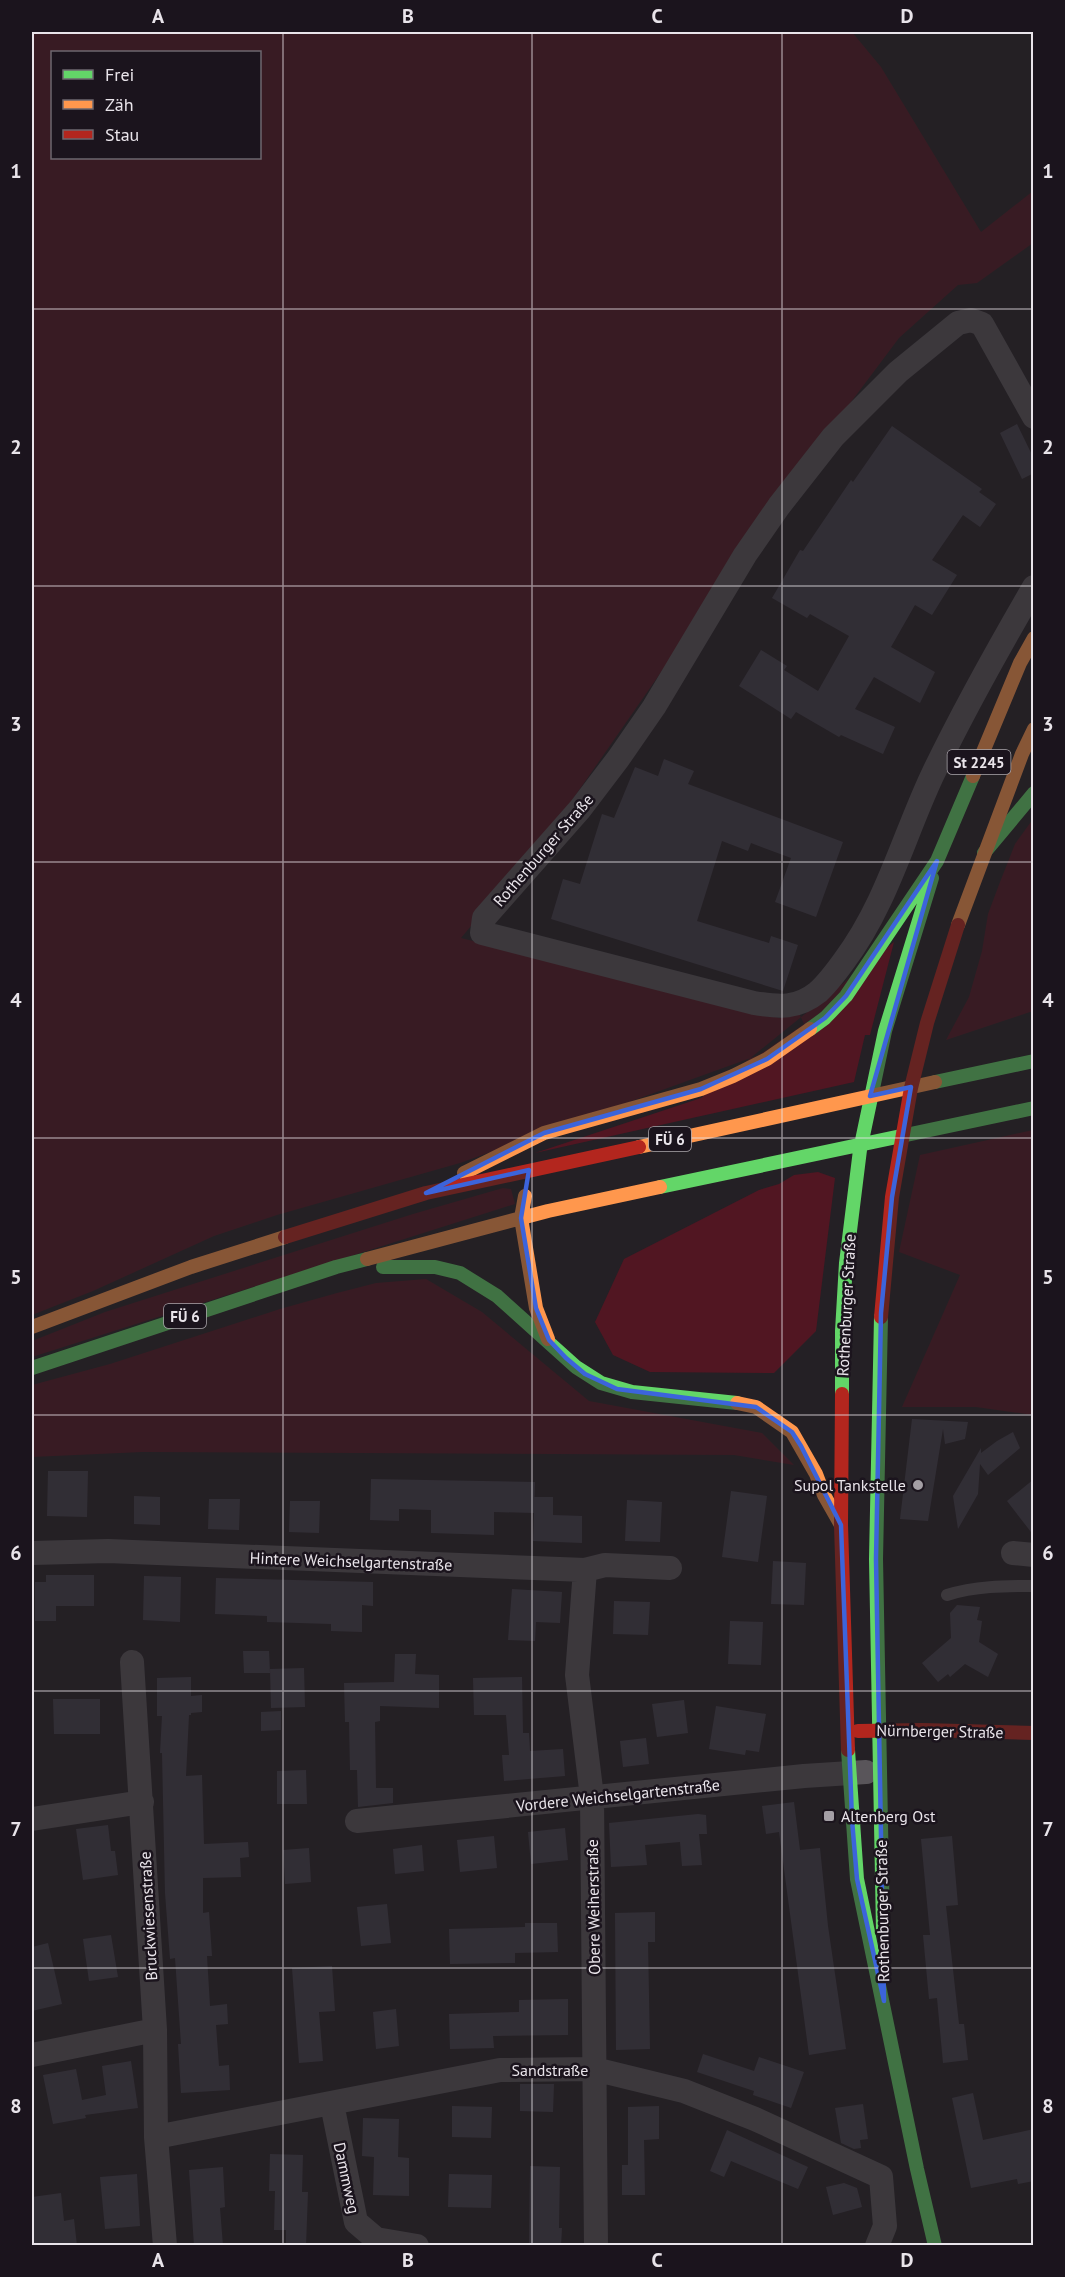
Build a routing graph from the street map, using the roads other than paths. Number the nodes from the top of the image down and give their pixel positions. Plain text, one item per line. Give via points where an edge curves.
1 (1034, 417) edge
2 (1034, 587) edge
3 (1034, 638) edge
4 (1034, 729) edge
5 (1034, 793) edge
6 (984, 853) junction
7 (937, 861) junction
8 (1034, 1061) edge
9 (1034, 1108) edge
10 (529, 1170) junction
11 (426, 1193) junction
12 (521, 1218) junction
13 (336, 1267) junction
14 (32, 1327) edge
15 (549, 1340) junction
16 (32, 1368) edge
17 (841, 1525) junction
18 (32, 1553) edge
19 (670, 1568) dead end
20 (585, 1570) junction
21 (1034, 1586) edge
22 (947, 1595) dead end
23 (132, 1662) dead end
24 (880, 1730) junction
25 (847, 1731) junction
26 (1034, 1733) edge
27 (880, 1770) junction
28 (849, 1773) junction
29 (592, 1797) junction
30 (142, 1802) junction
31 (32, 1818) edge
32 (357, 1821) dead end
33 (884, 2001) junction
34 (155, 2030) junction
35 (32, 2055) edge
36 (594, 2069) junction
37 (332, 2104) junction
38 (156, 2137) junction
39 (881, 2236) edge
40 (165, 2246) edge
41 (417, 2246) edge
42 (596, 2246) edge
43 (935, 2246) edge

1 - 2 street, Rothenburger Straße via 982,324 971,320 958,323 898,372 833,437 779,506 712,608 654,707 580,809 484,918 482,933 754,1003 780,1008 808,999 831,978 870,920 966,706
3 - 7 main road, Rothenburger Straße / St 2245
4 - 6 main road, Rothenburger Straße / St 2245
5 - 6 main road
6 - 24 main road, Rothenburger Straße / St 2245 via 927,1023 892,1197 881,1314 878,1406
7 - 11 main road via 846,996 825,1018 767,1059 701,1089 544,1133
7 - 17 main road, Rothenburger Straße / St 2245 via 885,1031 853,1204 842,1331
8 - 10 main road, FÜ 6
9 - 12 main road, FÜ 6
10 - 11 main road, FÜ 6
10 - 12 main road
11 - 14 main road, FÜ 6 via 191,1267
12 - 13 main road, FÜ 6
12 - 15 main road via 536,1308
13 - 15 main road via 435,1267 460,1273 498,1296
13 - 16 main road, FÜ 6
15 - 17 main road via 585,1374 617,1389 756,1407 792,1432
17 - 25 main road, Rothenburger Straße / St 2245
18 - 20 street, Hintere Weichselgartenstraße via 108,1551
19 - 20 street, Hintere Weichselgartenstraße via 605,1565
20 - 29 street, Obere Weiherstraße via 577,1674
21 - 22 lane via 981,1588
23 - 30 street, Bruckwiesenstraße
24 - 25 main road, Nürnberger Straße
24 - 26 main road, Nürnberger Straße
24 - 27 main road, Rothenburger Straße / St 2245
25 - 28 main road, Rothenburger Straße / St 2245
27 - 28 street, Vordere Weichselgartenstraße
27 - 33 main road, Rothenburger Straße / St 2245
28 - 29 street, Vordere Weichselgartenstraße
28 - 33 main road, Rothenburger Straße / St 2245 via 858,1879
29 - 32 street, Vordere Weichselgartenstraße
29 - 36 street, Obere Weiherstraße
30 - 31 street
30 - 34 street, Bruckwiesenstraße
33 - 43 main road, Rothenburger Straße / St 2245
34 - 35 street
34 - 38 street, Bruckwiesenstraße
36 - 37 street, Sandstraße via 500,2070
36 - 39 street, Sandstraße via 684,2091 881,2177
36 - 42 street, Obere Weiherstraße
37 - 38 street, Sandstraße
37 - 41 street, Dammweg via 356,2222 376,2239
38 - 40 street, Bruckwiesenstraße

